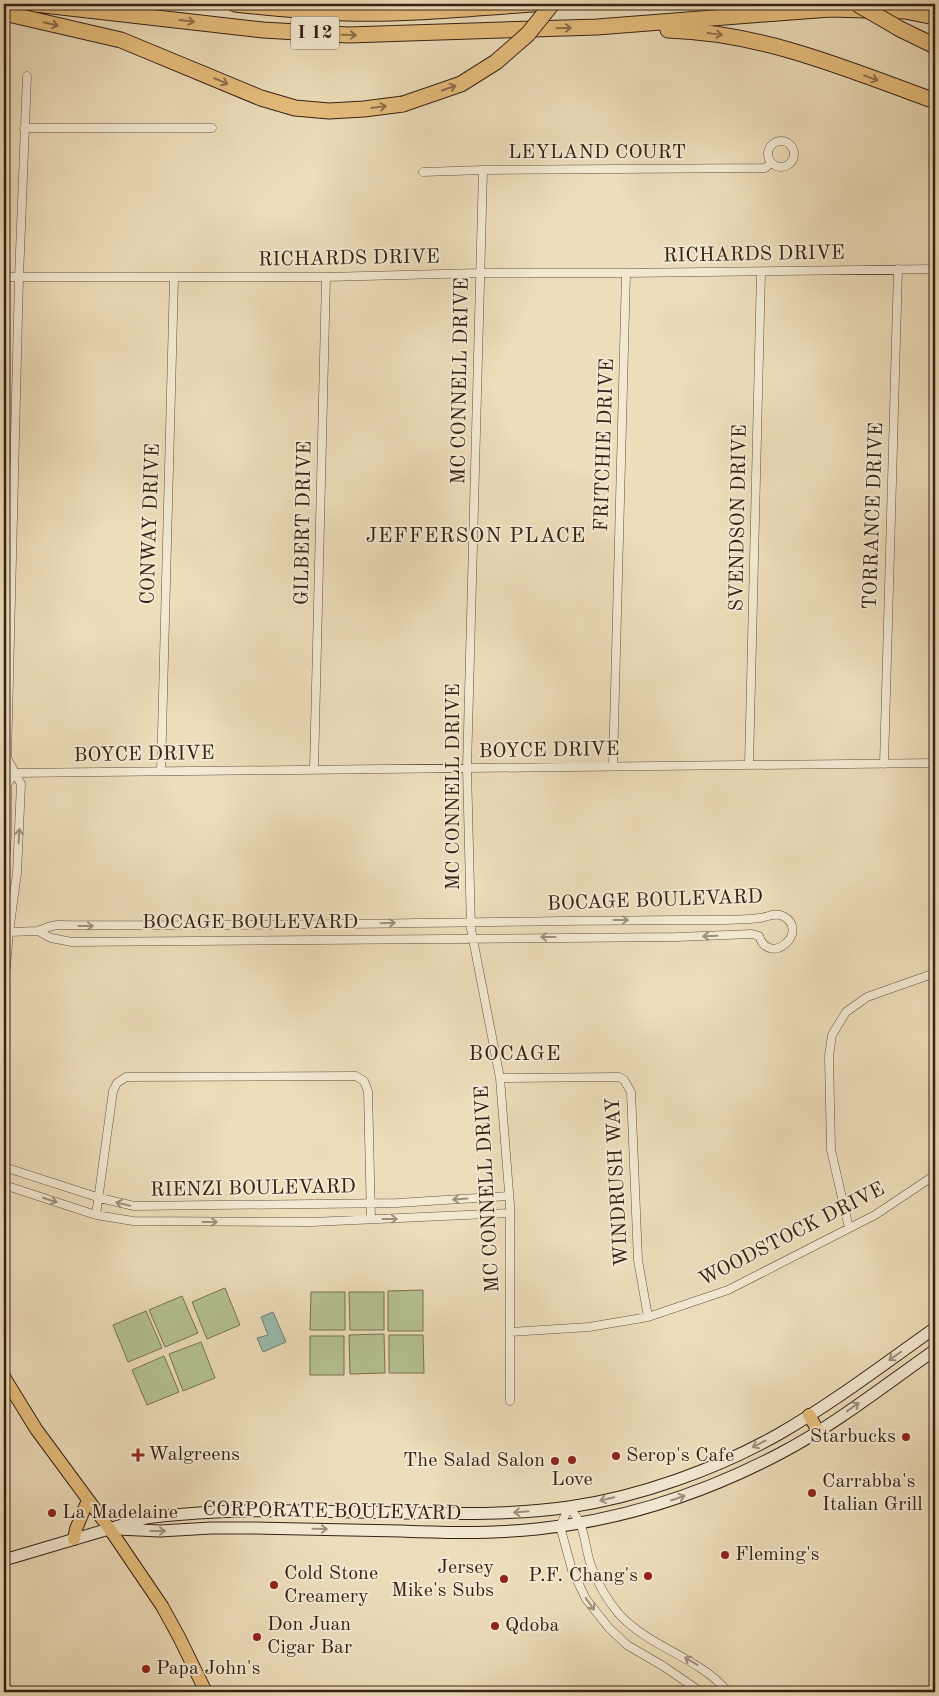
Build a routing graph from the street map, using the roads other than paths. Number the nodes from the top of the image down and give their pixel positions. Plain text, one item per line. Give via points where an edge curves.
1 (35, 4) edge
2 (235, 4) edge
3 (534, 4) edge
4 (552, 4) edge
5 (857, 4) edge
6 (4, 13) edge
7 (935, 17) edge
8 (597, 27) junction
9 (935, 46) edge
10 (27, 76) dead end
11 (935, 101) edge
12 (24, 128) junction
13 (212, 128) dead end
14 (770, 164) dead end
15 (483, 170) junction
16 (423, 172) dead end
17 (898, 269) junction
18 (935, 270) edge
19 (761, 272) junction
20 (480, 273) junction
21 (626, 274) junction
22 (4, 277) edge
23 (19, 277) junction
24 (326, 277) junction
25 (174, 278) junction
26 (935, 763) edge
27 (884, 764) junction
28 (749, 765) junction
29 (613, 766) junction
30 (468, 768) junction
31 (314, 769) junction
32 (161, 770) junction
33 (14, 773) junction
34 (4, 875) edge
35 (471, 922) junction
36 (38, 931) junction
37 (9, 932) junction
38 (472, 937) junction
39 (935, 973) edge
40 (4, 989) edge
41 (500, 1078) junction
42 (4, 1167) edge
43 (935, 1175) edge
44 (4, 1185) edge
45 (509, 1196) junction
46 (100, 1198) junction
47 (371, 1204) junction
48 (510, 1213) junction
49 (96, 1215) junction
50 (371, 1219) junction
51 (849, 1228) junction
52 (648, 1317) junction
53 (935, 1328) edge
54 (510, 1332) junction
55 (935, 1350) edge
56 (4, 1377) edge
57 (510, 1401) dead end
58 (808, 1415) junction
59 (818, 1432) junction
60 (88, 1500) junction
61 (569, 1508) junction
62 (580, 1523) junction
63 (560, 1526) junction
64 (109, 1528) junction
65 (74, 1539) junction
66 (4, 1560) edge
67 (206, 1692) edge
68 (701, 1692) edge
69 (728, 1692) edge

1 -> 8 highway, I 12 via 263,30 348,35
2 - 3 highway via 348,14
6 -> 4 highway, bridge via 121,40 261,98 295,108 329,111 403,104 461,84 496,62 528,34
5 - 9 highway, bridge
7 - 8 highway, I 12 via 904,11 830,9
8 -> 11 highway via 695,31 746,38 834,64
10 - 12 street
12 - 13 street
12 - 23 street
14 - 15 street, LEYLAND COURT via 765,168
15 - 16 street, LEYLAND COURT
15 - 20 street, MC CONNELL DRIVE
17 - 18 street, RICHARDS DRIVE
17 - 19 street, RICHARDS DRIVE
17 - 27 street, TORRANCE DRIVE
19 - 21 street, RICHARDS DRIVE
19 - 28 street, SVENDSON DRIVE
20 - 21 street, RICHARDS DRIVE
20 - 24 street, RICHARDS DRIVE
20 - 30 street, MC CONNELL DRIVE
21 - 29 street, FRITCHIE DRIVE
22 - 23 street, RICHARDS DRIVE
23 - 25 street, RICHARDS DRIVE
23 - 33 street via 7,758
24 - 25 street, RICHARDS DRIVE
24 - 31 street, GILBERT DRIVE
25 - 32 street, CONWAY DRIVE
26 - 27 street, BOYCE DRIVE
27 - 28 street, BOYCE DRIVE
28 - 29 street, BOYCE DRIVE
29 - 30 street, BOYCE DRIVE
30 - 31 street, BOYCE DRIVE
30 - 35 street, MC CONNELL DRIVE
31 - 32 street, BOYCE DRIVE
32 - 33 street, BOYCE DRIVE
33 - 34 street via 6,786
37 -> 33 street via 17,873 21,784
36 -> 35 street, BOCAGE BOULEVARD via 57,925
35 - 38 street, MC CONNELL DRIVE
35 -> 38 street, BOCAGE BOULEVARD via 699,920 758,918 773,914 786,918 792,929 789,942 777,948 764,945 759,936 752,934
36 - 37 street, BOCAGE BOULEVARD
36 - 38 street, BOCAGE BOULEVARD via 72,942
37 - 40 street
38 - 41 street, MC CONNELL DRIVE
39 - 51 street via 867,996 846,1012 832,1035 829,1056 831,1150
41 - 45 street, MC CONNELL DRIVE
41 - 52 street, WINDRUSH WAY via 619,1077 627,1084 631,1092 639,1270
42 - 46 street, RIENZI BOULEVARD
43 - 51 street, WOODSTOCK DRIVE via 875,1215
44 -> 49 street, RIENZI BOULEVARD
45 -> 47 street, RIENZI BOULEVARD
45 - 48 street, MC CONNELL DRIVE
47 -> 46 street, RIENZI BOULEVARD via 134,1206
46 - 47 street via 113,1091 117,1083 126,1078 356,1076 364,1081 368,1090
46 - 49 street
47 - 50 street
50 -> 48 street, RIENZI BOULEVARD
48 - 54 street, MC CONNELL DRIVE
49 -> 50 street, RIENZI BOULEVARD via 157,1222
51 - 52 street, WOODSTOCK DRIVE via 728,1290
52 - 54 street, WOODSTOCK DRIVE via 589,1327
53 -> 58 street, CORPORATE BOULEVARD
54 - 57 street, MC CONNELL DRIVE
59 -> 55 street, CORPORATE BOULEVARD
56 - 60 main road via 36,1429
58 - 59 main road
58 -> 61 street, CORPORATE BOULEVARD via 754,1447 707,1468 629,1494
62 -> 59 street, CORPORATE BOULEVARD via 615,1516 709,1487
60 - 64 main road
60 - 65 main road
61 - 62 street
61 - 63 street
61 -> 64 street, CORPORATE BOULEVARD via 493,1513 220,1511 146,1518
62 - 63 street, CORPORATE BOULEVARD
69 -> 62 street via 698,1665 640,1633 619,1614 592,1568
64 -> 63 street, CORPORATE BOULEVARD via 474,1532
63 -> 68 street via 572,1570 586,1599 609,1628 627,1645
64 - 65 street
64 - 67 main road via 162,1606
65 - 66 street

